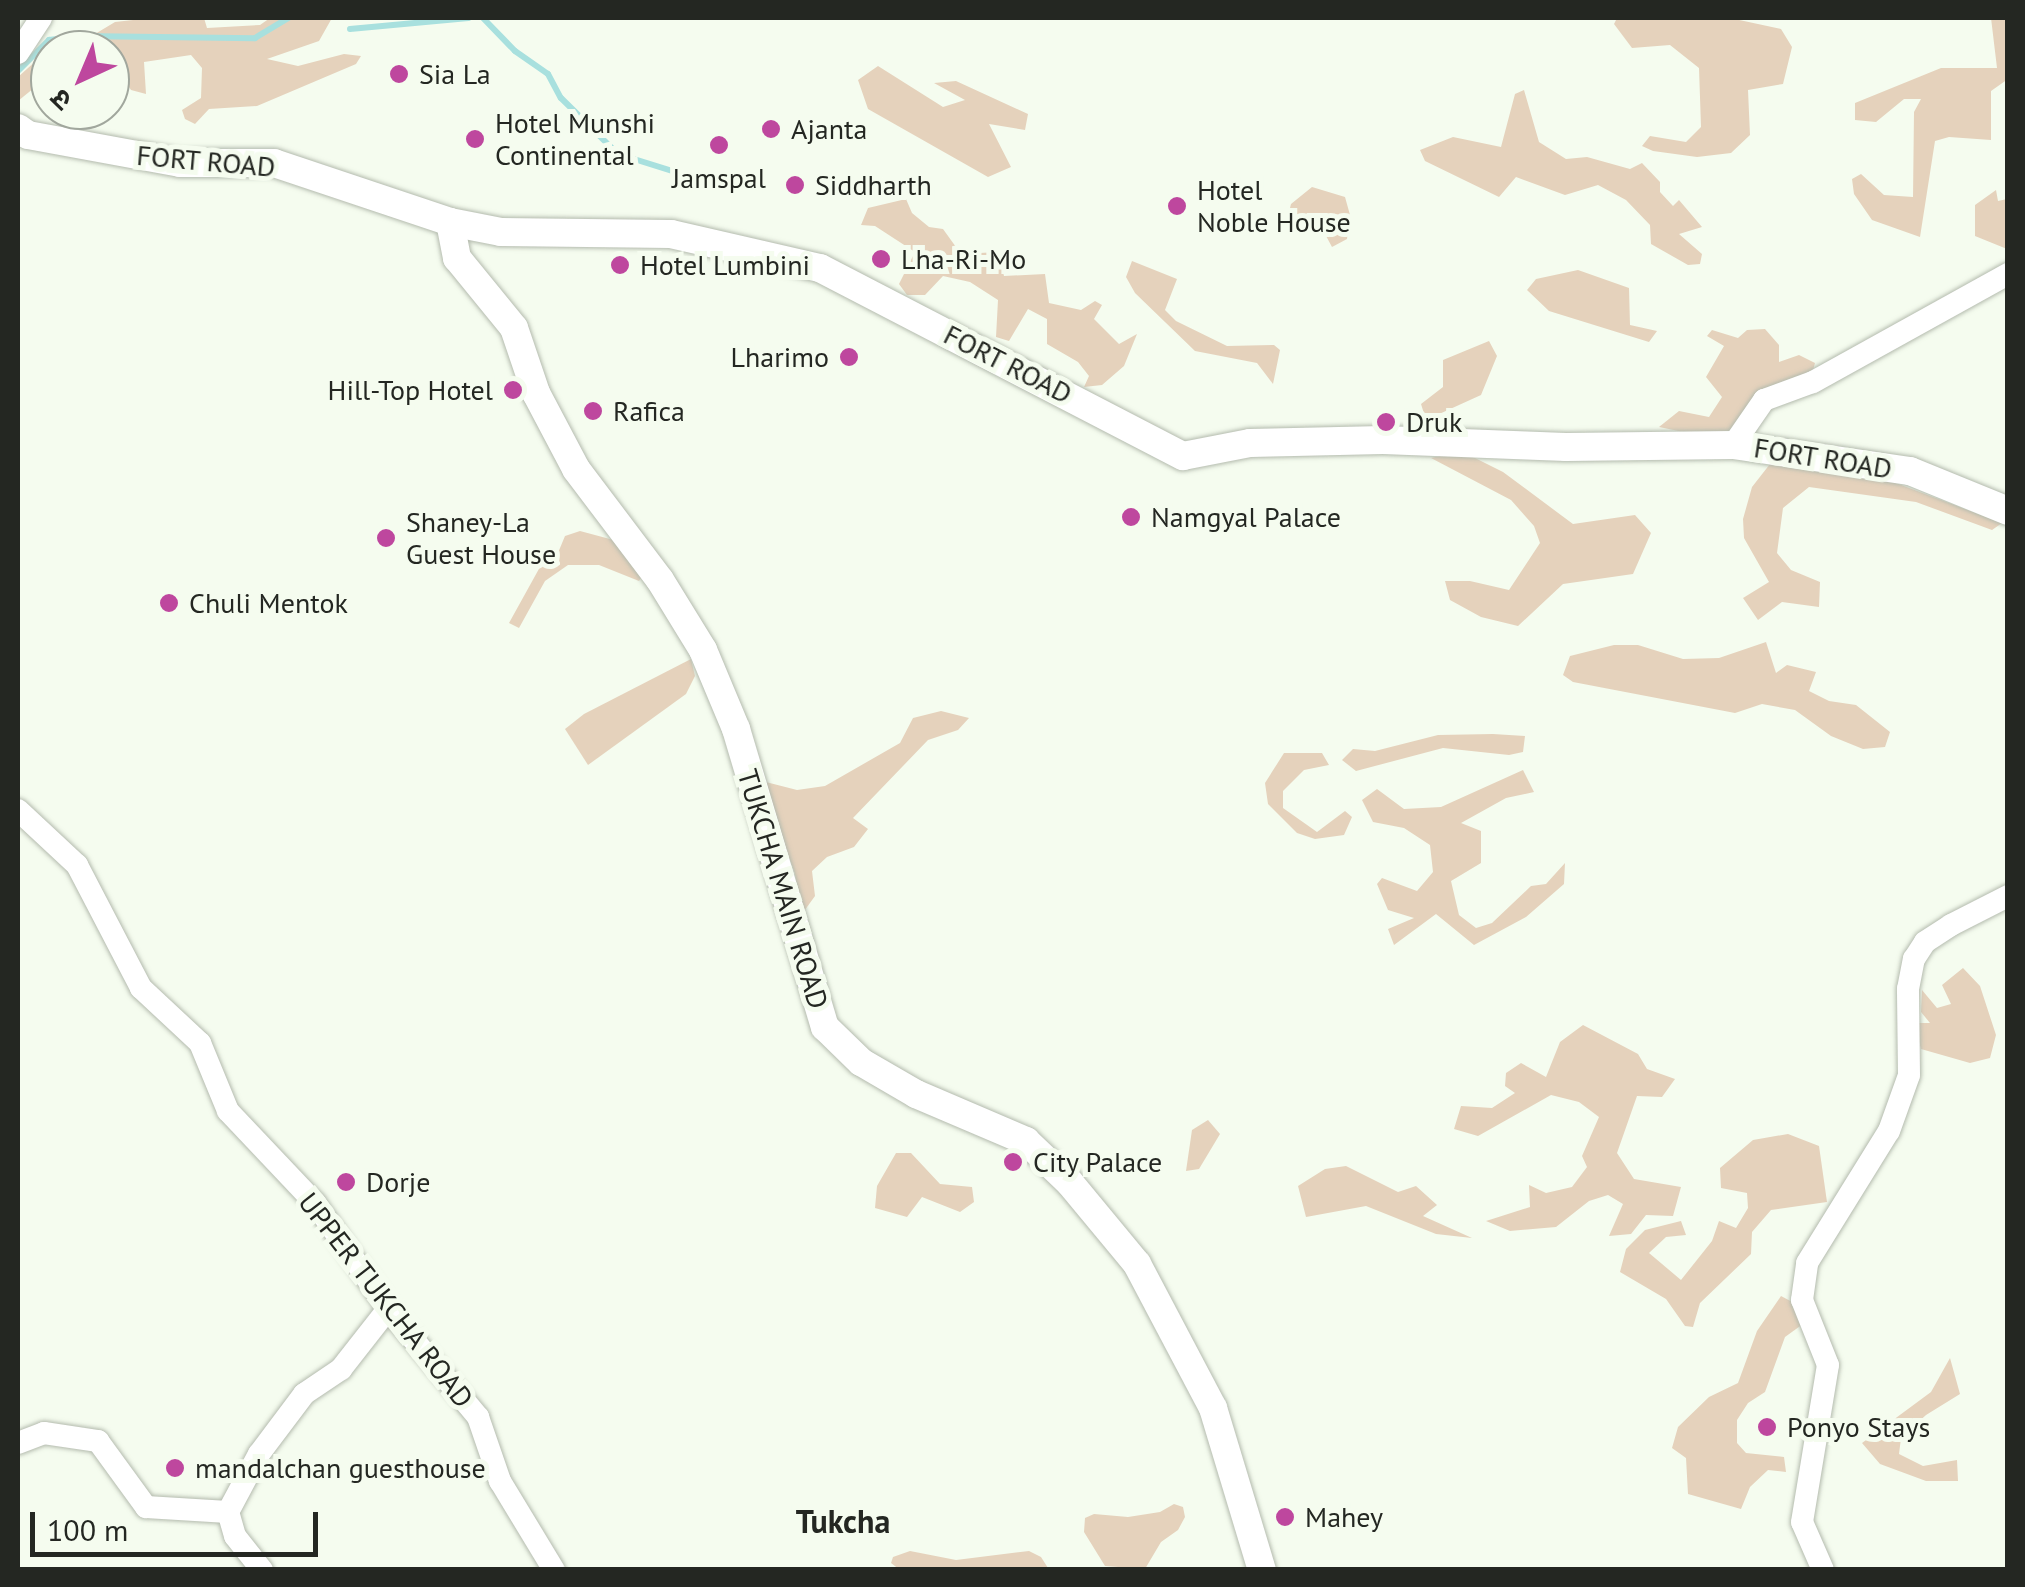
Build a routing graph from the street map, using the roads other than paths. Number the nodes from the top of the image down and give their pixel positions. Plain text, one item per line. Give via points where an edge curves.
1 (40, 18) edge
2 (18, 52) edge
3 (18, 128) edge
4 (450, 222) junction
5 (2008, 274) edge
6 (1733, 445) junction
7 (2008, 512) edge
8 (18, 810) edge
9 (2008, 896) edge
10 (388, 1309) junction
11 (18, 1443) edge
12 (228, 1512) junction
13 (262, 1570) edge
14 (554, 1570) edge
15 (1262, 1570) edge
16 (1823, 1570) edge

1 - 2 street
3 - 4 street, FORT ROAD via 180,163 274,164
4 - 6 street, FORT ROAD via 501,232 671,234 820,268 1183,456 1250,443 1383,440
4 - 15 street, TUKCHA MAIN ROAD via 458,258 514,328 536,394 576,469 660,580 703,650 736,729 825,1028 861,1062 916,1094 1026,1141 1138,1264 1213,1408
5 - 6 street via 1813,382 1764,400
6 - 7 street, FORT ROAD via 1910,471
8 - 10 street, UPPER TUKCHA ROAD via 77,864 141,988 200,1043 228,1111 315,1204
9 - 16 street via 1951,924 1914,959 1909,1075 1889,1131 1807,1263 1802,1300 1828,1365 1802,1522
10 - 12 street via 341,1368 304,1394 259,1454
10 - 14 street, UPPER TUKCHA ROAD via 478,1417 500,1482
11 - 12 street via 44,1434 98,1441 146,1507
12 - 13 street via 235,1536

